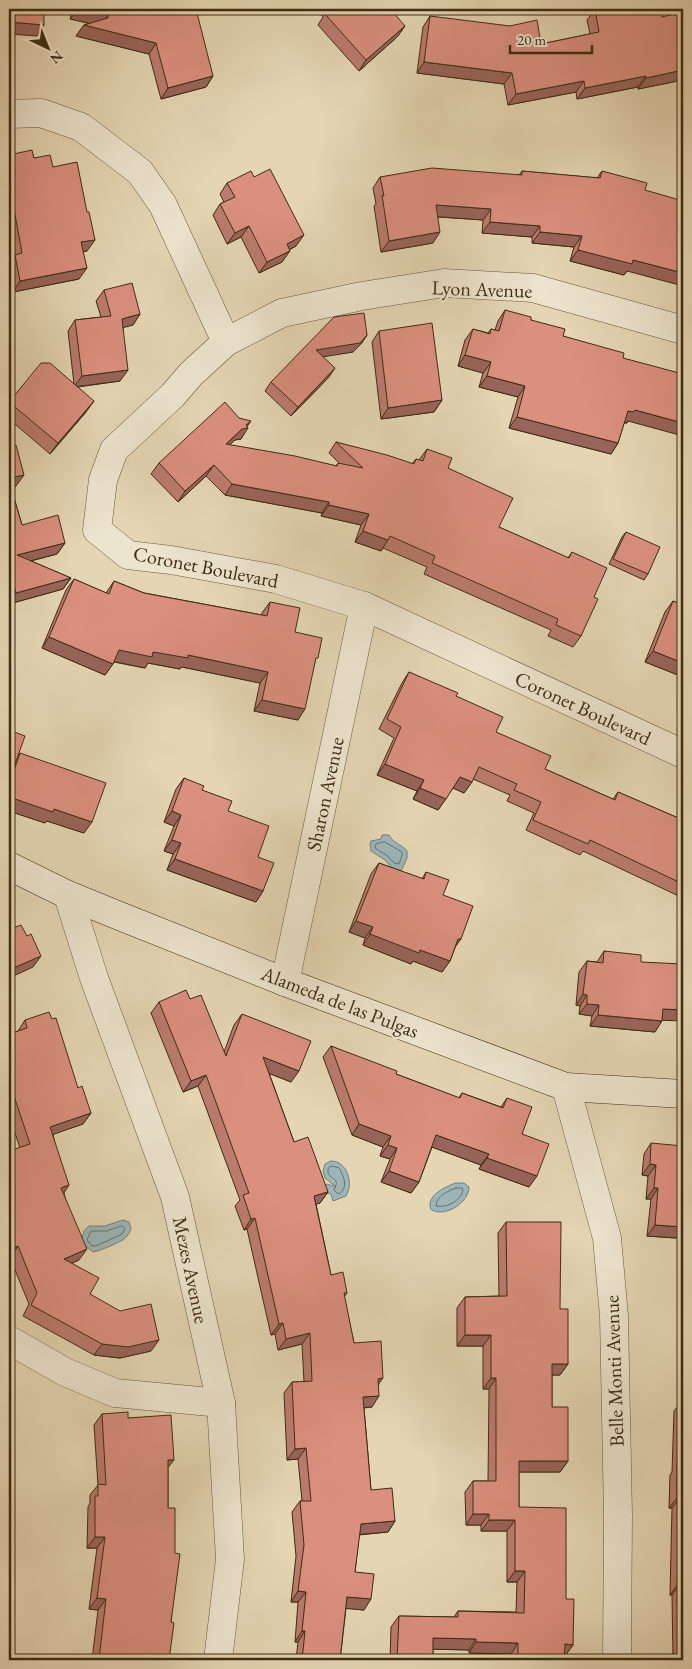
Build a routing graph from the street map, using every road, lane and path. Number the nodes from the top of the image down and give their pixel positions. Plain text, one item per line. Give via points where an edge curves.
1 (9, 114) edge
2 (683, 330) edge
3 (226, 342) junction
4 (364, 606) junction
5 (683, 754) edge
6 (9, 866) edge
7 (68, 896) junction
8 (285, 982) junction
9 (566, 1087) junction
10 (683, 1094) edge
11 (9, 1340) edge
12 (220, 1403) junction
13 (218, 1660) edge
14 (618, 1660) edge

1 - 3 street via 42,113 81,127 140,172 163,205
2 - 3 street, Lyon Avenue via 533,288 444,283 282,313
3 - 4 street, Coronet Boulevard via 114,450 103,480 97,530 128,555 276,579
4 - 5 street, Coronet Boulevard
4 - 8 street, Sharon Avenue
6 - 7 street, Alameda de las Pulgas
7 - 8 street, Alameda de las Pulgas
7 - 12 street, Mezes Avenue via 94,978 175,1197
8 - 9 street, Alameda de las Pulgas
9 - 10 street, Alameda de las Pulgas
9 - 14 street, Belle Monti Avenue via 607,1238 614,1316
11 - 12 street via 65,1372 115,1393
12 - 13 street, Mezes Avenue via 230,1559

